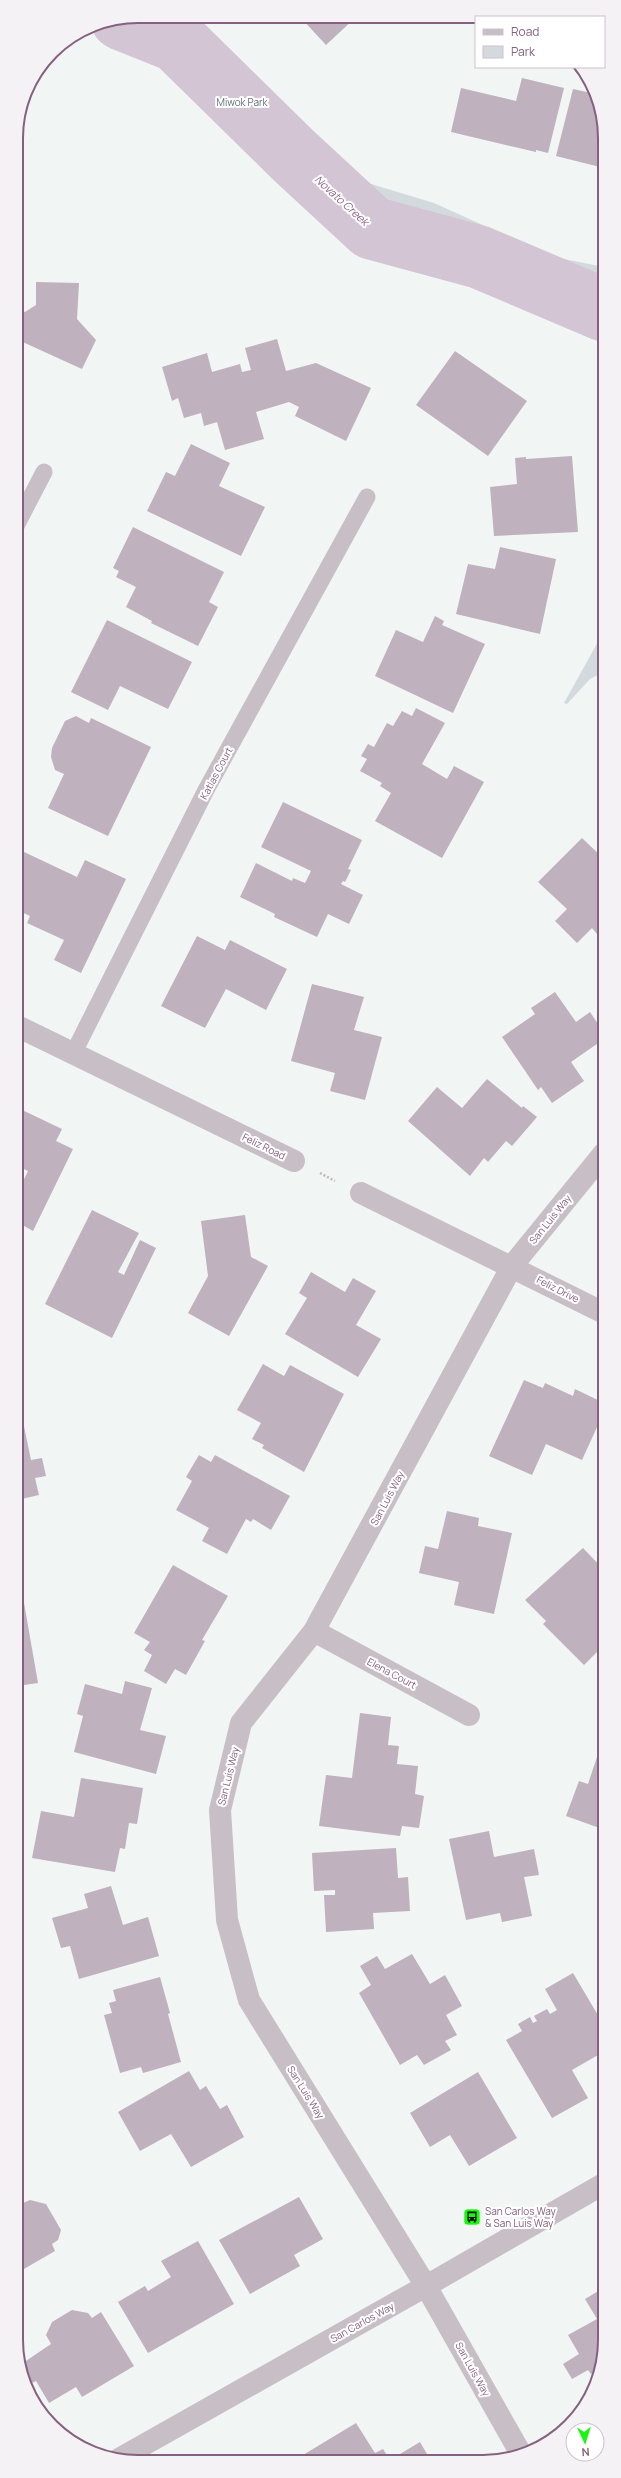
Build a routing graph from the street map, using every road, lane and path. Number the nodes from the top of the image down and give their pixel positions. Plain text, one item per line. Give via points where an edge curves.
1 (44, 472) dead end
2 (367, 497) dead end
3 (23, 512) edge
4 (23, 1029) edge
5 (73, 1054) junction
6 (598, 1160) edge
7 (294, 1161) joint
8 (361, 1193) joint
9 (512, 1266) junction
10 (598, 1310) edge
11 (314, 1631) junction
12 (469, 1715) dead end
13 (598, 2186) edge
14 (426, 2286) junction
15 (518, 2449) edge
16 (127, 2454) edge

1 - 3 lane
2 - 5 lane, Katlas Court via 206,790
4 - 5 street, Feliz Road
5 - 7 street, Feliz Road
6 - 9 street, San Luis Way
7 - 8 path, Feliz Road
8 - 9 street
9 - 10 street, Feliz Drive
9 - 11 street, San Luis Way
11 - 12 street, Elena Court
11 - 14 street, San Luis Way via 241,1723 220,1810 227,1920 249,2000
13 - 14 street, San Carlos Way
14 - 15 street, San Luis Way
14 - 16 street, San Carlos Way

